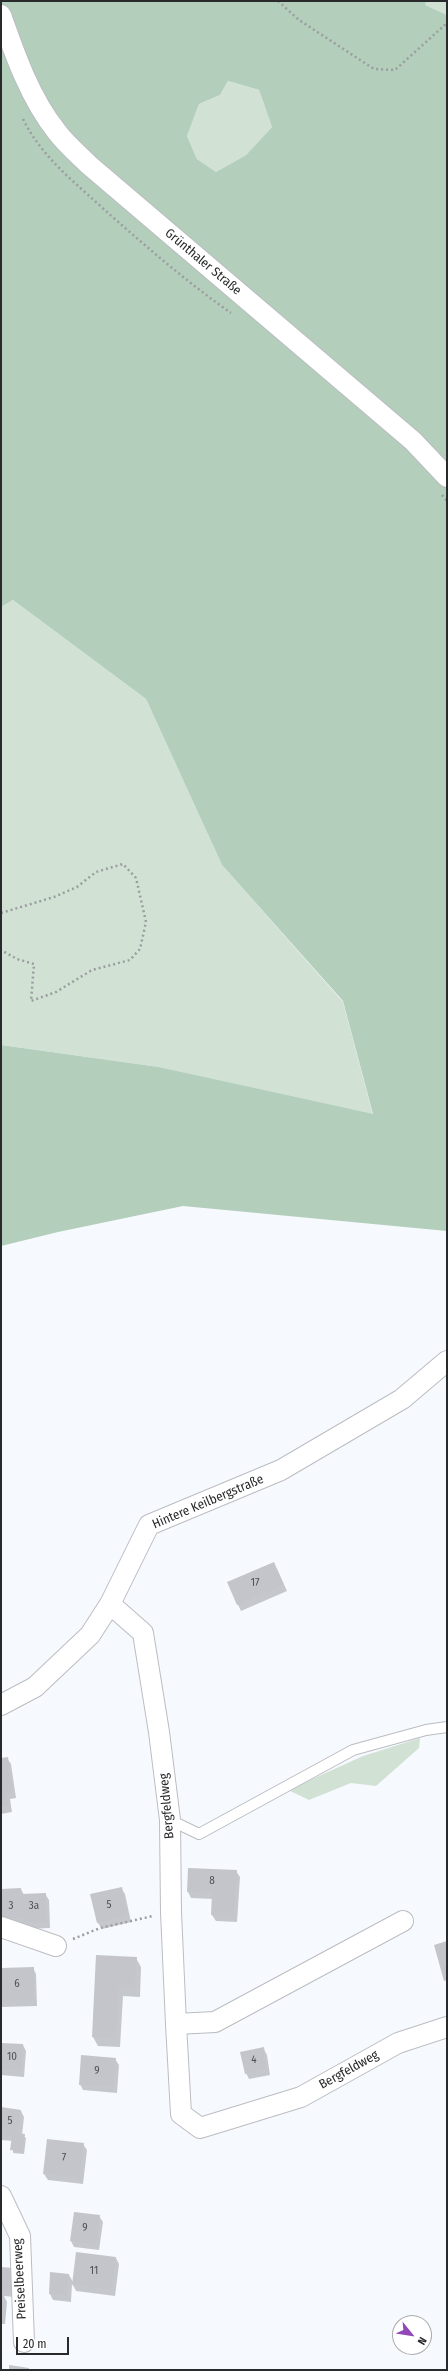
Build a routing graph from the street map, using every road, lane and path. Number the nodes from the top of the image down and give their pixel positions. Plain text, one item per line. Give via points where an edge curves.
1 (278, 1) edge
2 (1, 15) edge
3 (447, 23) edge
4 (447, 477) edge
5 (1, 913) edge
6 (1, 950) edge
7 (447, 1361) edge
8 (110, 1604) junction
9 (1, 1705) edge
10 (447, 1727) edge
11 (170, 1820) junction
12 (171, 1912) junction
13 (403, 1921) dead end
14 (1, 1927) edge
15 (56, 1946) joint
16 (176, 2024) junction
17 (447, 2027) edge
18 (1, 2196) edge
19 (24, 2342) dead end

1 - 3 path via 299,20 374,69 395,70
2 - 4 street, Grünthaler Straße via 39,106 57,132 89,165 413,441
5 - 6 path via 54,897 77,887 96,872 123,864 136,878 146,922 140,949 130,960 92,970 56,992 31,1001 34,964 17,959
7 - 8 street, Hintere Keilbergstraße via 402,1400 281,1470 149,1525
8 - 9 street, Hintere Keilbergstraße via 90,1635 35,1687
8 - 11 street, Bergfeldweg via 143,1633
10 - 11 lane via 426,1730 353,1750 200,1834
11 - 12 street, Bergfeldweg
12 - 15 path via 100,1928
12 - 16 street, Bergfeldweg
13 - 16 street via 215,2022
14 - 15 street
16 - 17 street, Bergfeldweg via 181,2114 200,2128 301,2097 398,2043
18 - 19 street, Preiselbeerweg via 20,2236

